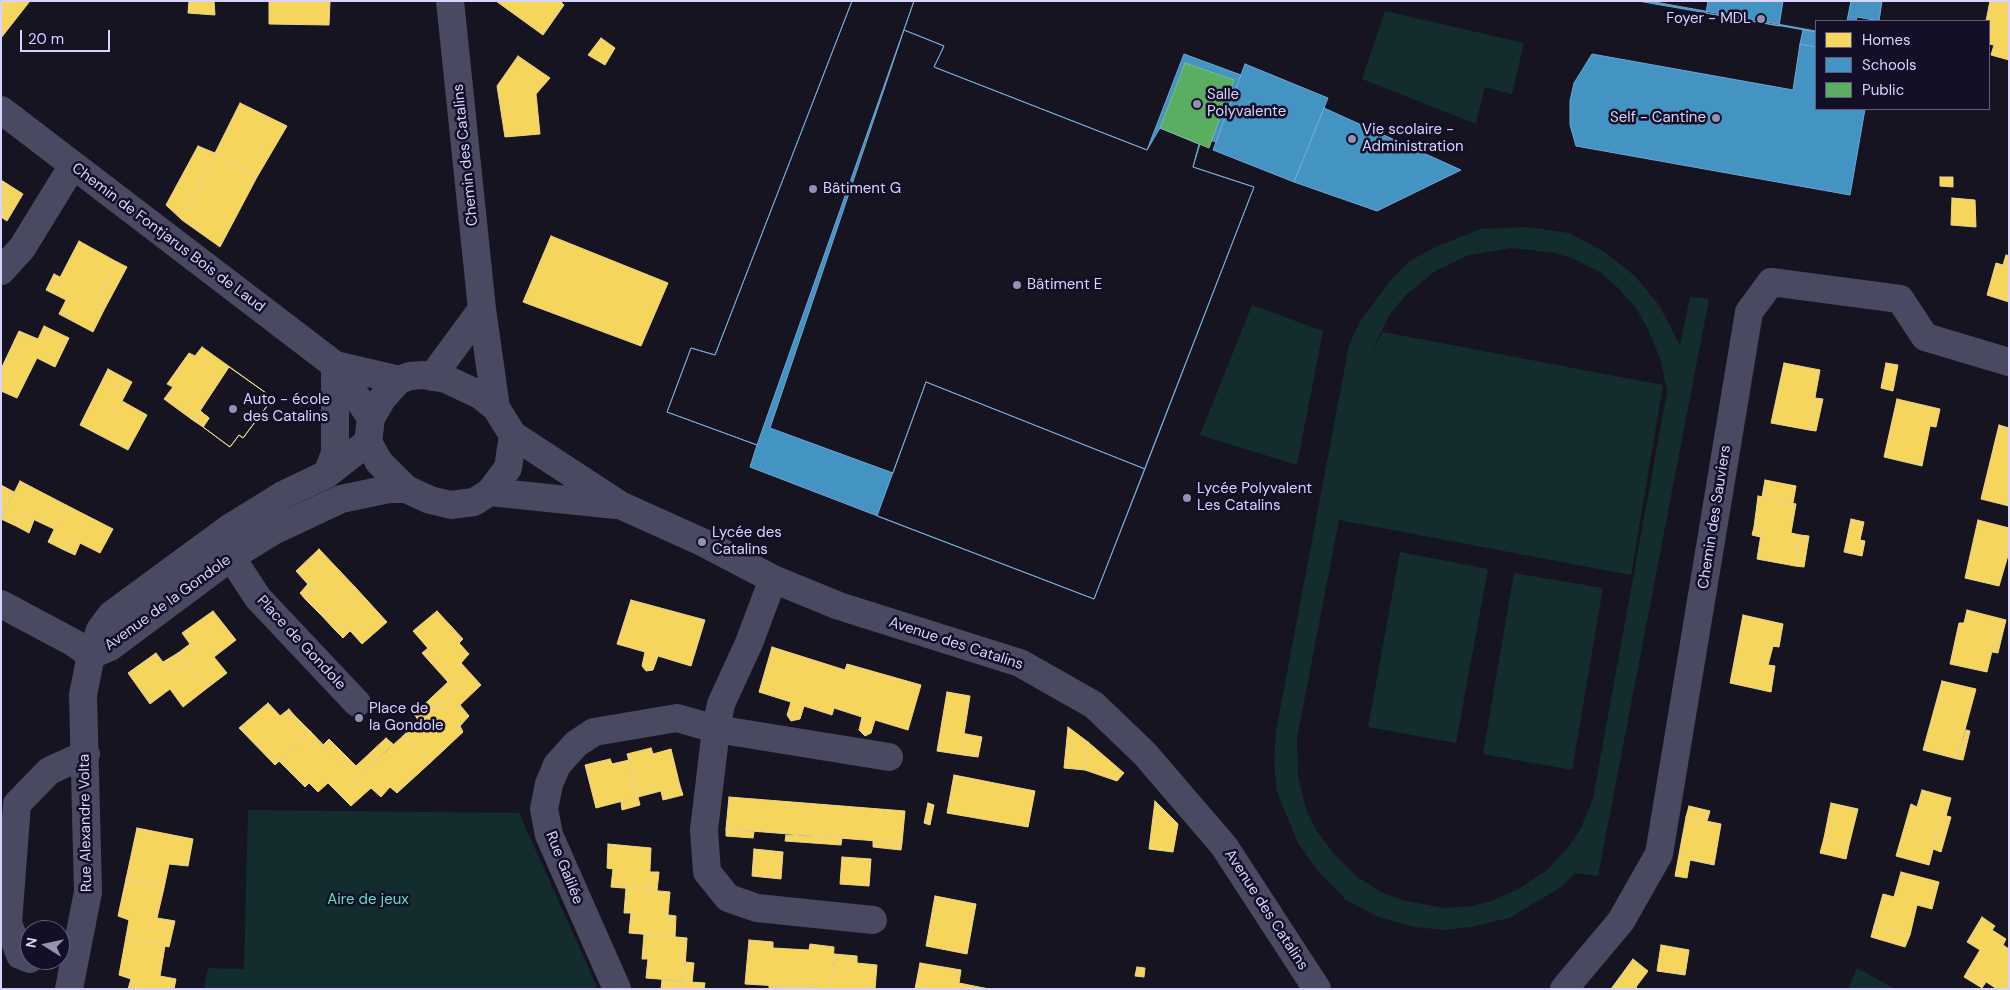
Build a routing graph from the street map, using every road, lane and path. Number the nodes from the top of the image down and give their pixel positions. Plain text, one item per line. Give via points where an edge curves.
1 (450, 1) edge
2 (1, 110) edge
3 (72, 165) junction
4 (1, 271) edge
5 (482, 310) junction
6 (2009, 362) edge
7 (335, 365) junction
8 (432, 377) junction
9 (399, 380) junction
10 (496, 408) junction
11 (369, 430) junction
12 (512, 435) junction
13 (327, 474) junction
14 (406, 489) junction
15 (490, 492) junction
16 (620, 505) junction
17 (231, 557) junction
18 (773, 579) junction
19 (1, 604) edge
20 (91, 656) junction
21 (357, 703) dead end
22 (716, 728) junction
23 (86, 754) junction
24 (889, 757) dead end
25 (873, 920) dead end
26 (20, 955) edge
27 (51, 970) edge
28 (71, 980) edge
29 (617, 989) edge
30 (1317, 989) edge
31 (1564, 989) edge

1 - 5 street, Chemin des Catalins
2 - 3 street, Chemin de Fontjarus Bois de Laud
3 - 4 street via 22,248
3 - 7 street, Chemin de Fontjarus Bois de Laud
5 - 8 street
5 - 10 street
6 - 31 street, Chemin des Sauviers via 1925,338 1900,299 1771,282 1749,312 1659,854 1621,921
7 - 9 street
7 - 11 street
7 - 13 street via 335,453
8 - 9 street via 410,376
8 - 10 street via 462,386
9 - 11 street via 382,398
10 - 12 street
11 - 13 street, Avenue de la Gondole
11 - 14 street via 379,462
12 - 15 street via 508,468
12 - 16 street, Avenue des Catalins
13 - 20 street, Avenue de la Gondole via 283,495 228,529 111,615 100,630
14 - 15 street via 451,505 474,502
14 - 17 street, Avenue de la Gondole via 389,489 341,499 273,531
15 - 16 street, Avenue des Catalins
16 - 18 street, Avenue des Catalins
17 - 20 street, Avenue de la Gondole via 110,647
17 - 21 street, Place de Gondole via 258,598
18 - 22 street via 721,704
18 - 30 street, Avenue des Catalins via 839,606 1020,663 1094,705 1145,754 1224,846
19 - 20 street via 74,643
20 - 23 street, Rue Alexandre Volta via 83,695
22 - 24 street, Rue Galilée
22 - 25 street via 704,830 707,872 728,898 757,908
22 - 29 street, Rue Galilée via 677,718 594,732 576,744 557,764 549,784 544,809 549,835
23 - 26 street via 49,772 17,804 8,923
23 - 28 street, Rue Alexandre Volta via 88,892
27 - 28 street

